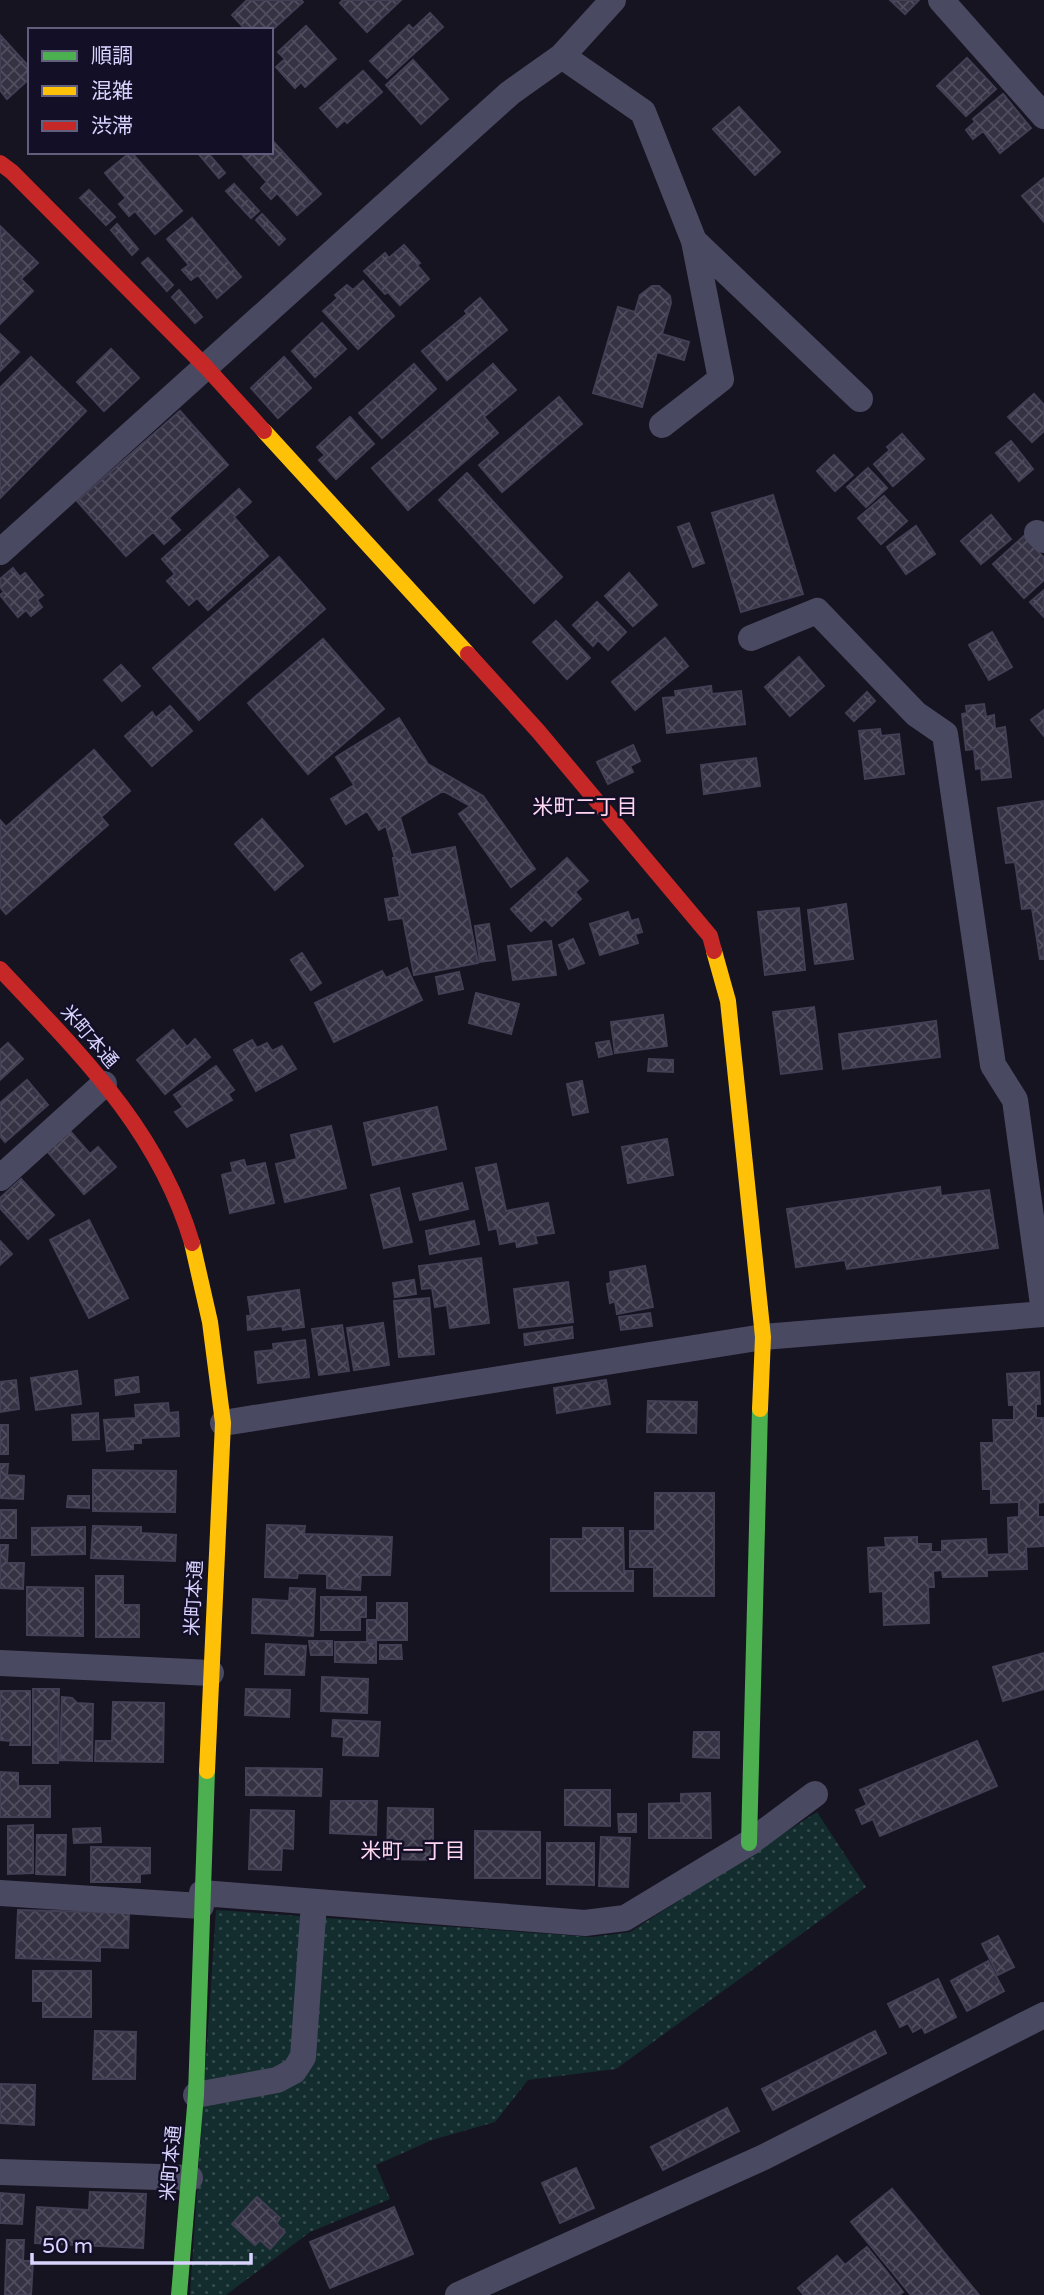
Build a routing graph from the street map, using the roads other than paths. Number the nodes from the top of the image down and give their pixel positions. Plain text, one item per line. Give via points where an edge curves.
1 (613, 0) edge
2 (941, 0) edge
3 (562, 56) junction
4 (1044, 116) edge
5 (0, 163) edge
6 (694, 241) junction
7 (206, 367) junction
8 (860, 399) dead end
9 (662, 425) dead end
10 (0, 552) edge
11 (751, 638) dead end
12 (0, 969) edge
13 (104, 1084) junction
14 (0, 1178) edge
15 (1044, 1313) edge
16 (763, 1337) junction
17 (223, 1423) junction
18 (0, 1663) edge
19 (211, 1673) junction
20 (815, 1794) dead end
21 (750, 1843) junction
22 (0, 1893) edge
23 (201, 1900) junction
24 (314, 1903) junction
25 (1044, 2015) edge
26 (196, 2095) junction
27 (0, 2172) edge
28 (190, 2178) junction
29 (179, 2295) edge
30 (458, 2295) edge

1 - 3 street
2 - 4 street
3 - 6 street via 643,112
3 - 7 street via 510,93
5 - 7 street
6 - 8 street
6 - 9 street via 721,379
7 - 10 street
7 - 16 street via 538,731 710,936 728,1001
11 - 15 street via 817,611 916,714 946,734 993,1065 1015,1100
12 - 13 street, 米町本通
13 - 14 street
13 - 17 street, 米町本通 via 160,1162 183,1213 200,1265
15 - 16 street
16 - 17 street
16 - 21 street
17 - 19 street, 米町本通
18 - 19 street
19 - 23 street, 米町本通
20 - 21 street
21 - 24 street via 625,1918 585,1923
22 - 23 street
23 - 24 street
23 - 26 street, 米町本通
24 - 26 street via 303,2057 294,2071 277,2080
25 - 30 street via 764,2157
26 - 28 street, 米町本通
27 - 28 street
28 - 29 street, 米町本通

